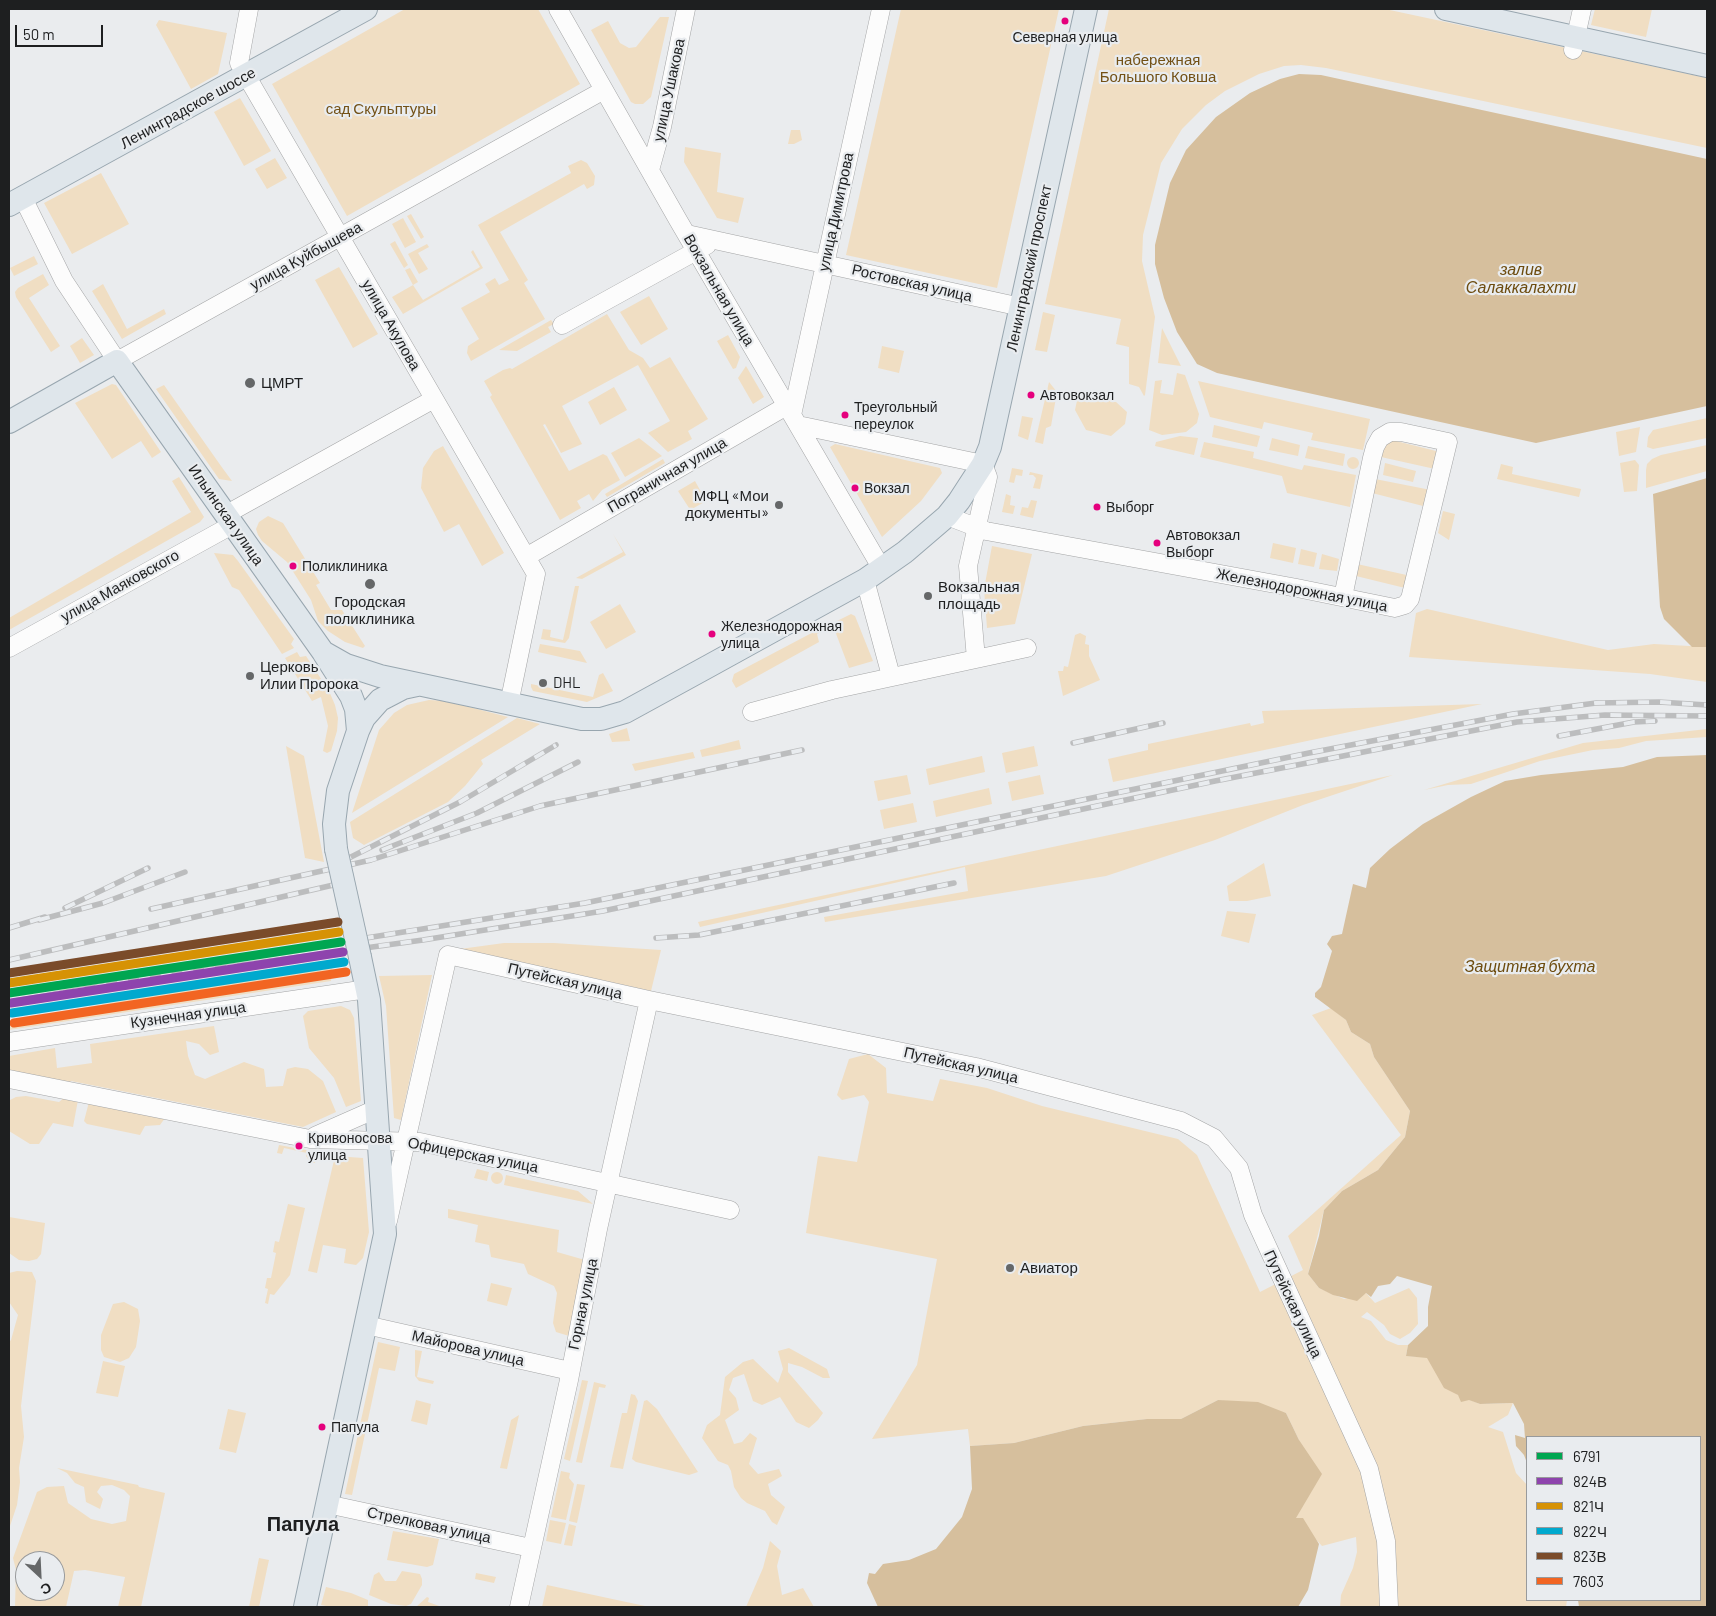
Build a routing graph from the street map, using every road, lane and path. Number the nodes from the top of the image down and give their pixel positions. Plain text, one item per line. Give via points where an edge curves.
1 (249, 9) edge
2 (558, 9) edge
3 (686, 9) edge
4 (881, 9) edge
5 (1086, 9) edge
6 (1446, 9) edge
7 (1582, 9) edge
8 (355, 11) edge
9 (1574, 43) junction
10 (1700, 69) edge
11 (246, 76) junction
12 (604, 90) junction
13 (624, 126) junction
14 (662, 127) junction
15 (650, 170) junction
16 (16, 202) edge
17 (687, 234) junction
18 (340, 237) junction
19 (716, 240) junction
20 (696, 250) junction
21 (825, 263) junction
22 (1020, 307) junction
23 (562, 324) dead end
24 (117, 361) junction
25 (434, 399) junction
26 (793, 412) junction
27 (9, 422) edge
28 (983, 464) junction
29 (947, 516) junction
30 (229, 520) junction
31 (976, 527) junction
32 (533, 553) junction
33 (874, 575) junction
34 (1343, 597) junction
35 (9, 648) edge
36 (1027, 648) dead end
37 (324, 652) junction
38 (976, 659) junction
39 (891, 676) junction
40 (418, 685) junction
41 (509, 704) junction
42 (752, 712) dead end
43 (358, 731) junction
44 (367, 988) junction
45 (649, 1000) junction
46 (9, 1042) edge
47 (9, 1079) edge
48 (376, 1109) junction
49 (310, 1139) junction
50 (379, 1140) junction
51 (407, 1141) junction
52 (608, 1184) junction
53 (730, 1210) dead end
54 (385, 1234) junction
55 (366, 1325) junction
56 (570, 1370) junction
57 (327, 1504) junction
58 (531, 1548) junction
59 (305, 1607) edge
60 (518, 1607) edge
61 (1389, 1607) edge

1 - 11 street, улица Акулова via 238,60
2 - 12 street, Вокзальная улица
3 - 14 street, улица Ушакова
4 - 21 street, улица Димитрова
5 - 22 main road, Ленинградский проспект
6 - 9 main road
7 - 9 street
8 - 11 main road, Ленинградское шоссе
9 - 10 main road
11 - 16 main road, Ленинградское шоссе
11 - 18 street, улица Акулова
12 - 13 street, Вокзальная улица
12 - 18 street, улица Куйбышева
13 - 14 street via 645,133
13 - 15 street, Вокзальная улица
14 - 15 street, улица Ушакова
15 - 17 street, Вокзальная улица
16 - 24 street, Ильинская улица
17 - 19 street, Ростовская улица
17 - 20 street, Вокзальная улица
18 - 24 street, улица Куйбышева
18 - 25 street, улица Акулова
19 - 20 street
19 - 21 street, Ростовская улица
20 - 23 street
20 - 26 street, Вокзальная улица
21 - 22 street, Ростовская улица
21 - 26 street, улица Димитрова
22 - 28 main road, Ленинградский проспект via 990,447
24 - 27 main road, улица Куйбышева
24 - 30 main road, Ильинская улица
25 - 30 street, улица Маяковского
25 - 32 street, улица Акулова
26 - 28 street
26 - 32 street, Пограничная улица
26 - 33 street, Вокзальная улица
28 - 29 main road, Ленинградский проспект
28 - 31 street via 988,477
29 - 31 street, Железнодорожная улица
29 - 33 main road
30 - 35 street, улица Маяковского
30 - 37 main road, Ильинская улица
31 - 34 street, Железнодорожная улица
31 - 38 street via 968,566
32 - 41 street, улица Акулова via 536,574
33 - 39 street, Вокзальная улица
33 - 41 main road via 616,715 582,719
34 - 34 street, Железнодорожная улица via 1375,447 1380,438 1390,432 1401,432 1448,442 1410,599 1405,605 1395,608
36 - 38 street
37 - 40 main road via 363,671
37 - 43 main road, Ильинская улица via 351,696
38 - 39 street
39 - 42 street
40 - 41 main road
40 - 43 main road via 403,688 380,700 364,718
43 - 44 main road, Ильинская улица, bridge via 338,791 334,824 336,849
44 - 46 street, Кузнечная улица
44 - 48 main road
45 - 51 street, Путейская улица via 448,955
45 - 52 street, Горная улица
45 - 61 street, Путейская улица via 976,1067 1181,1121 1214,1138 1239,1168 1253,1215 1369,1469 1386,1541
47 - 49 street, Офицерская улица
48 - 49 street
48 - 50 main road
49 - 50 street, Офицерская улица
50 - 51 street, Офицерская улица
50 - 54 main road
51 - 52 street, Офицерская улица
51 - 54 street
52 - 53 street, Офицерская улица
52 - 56 street, Горная улица
54 - 55 main road
55 - 56 street, Майорова улица
55 - 57 main road
56 - 58 street, Горная улица
57 - 58 street, Стрелковая улица
57 - 59 main road
58 - 60 street, Горная улица

